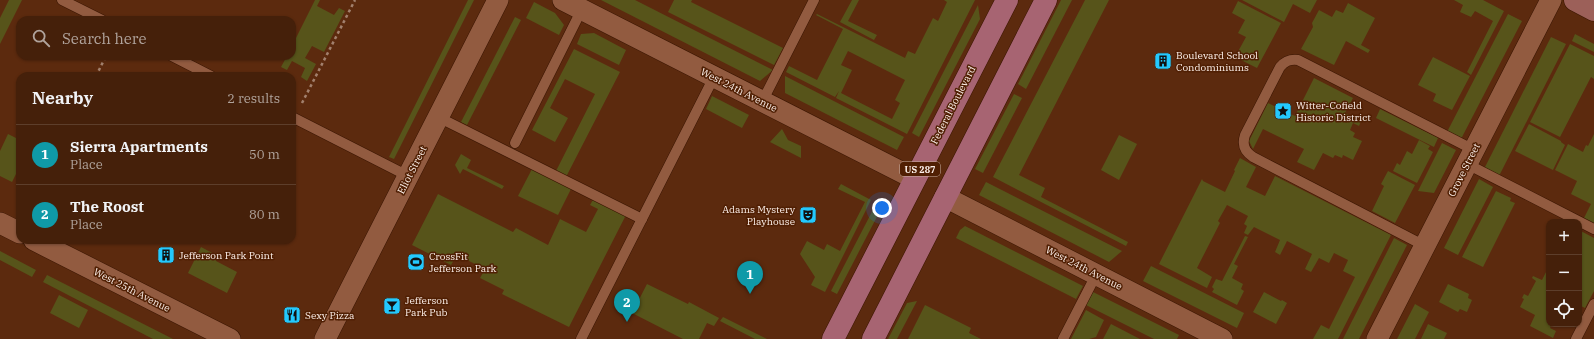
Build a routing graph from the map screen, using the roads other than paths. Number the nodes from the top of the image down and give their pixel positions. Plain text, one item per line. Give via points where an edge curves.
1 (62, 0) edge
2 (498, 0) edge
3 (564, 0) edge
4 (814, 0) edge
5 (1007, 0) edge
6 (1046, 0) edge
7 (1551, 0) edge
8 (1575, 0) edge
9 (582, 9) junction
10 (1594, 10) edge
11 (94, 16) edge
12 (180, 60) edge
13 (204, 72) edge
14 (714, 77) junction
15 (762, 102) junction
16 (438, 117) junction
17 (296, 120) edge
18 (515, 143) dead end
19 (1470, 157) junction
20 (408, 176) junction
21 (915, 179) junction
22 (945, 197) junction
23 (642, 220) junction
24 (0, 223) edge
25 (1594, 229) edge
26 (16, 231) edge
27 (42, 244) edge
28 (1425, 246) junction
29 (1096, 275) junction
30 (1593, 310) edge
31 (230, 339) edge
32 (325, 339) edge
33 (581, 339) edge
34 (833, 339) edge
35 (873, 339) edge
36 (1063, 339) edge
37 (1222, 339) edge
38 (1377, 339) edge
39 (1576, 339) edge

1 - 11 lane
2 - 16 street, Eliot Street
3 - 9 street, West 24th Avenue
4 - 15 lane
5 - 21 main road, Federal Boulevard / US 287
6 - 22 main road, US 287
7 - 19 street, Grove Street
8 - 10 street
9 - 14 street, West 24th Avenue
9 - 18 lane
12 - 13 lane
14 - 15 street, West 24th Avenue
14 - 23 lane
15 - 21 street, West 24th Avenue
16 - 20 street, Eliot Street
16 - 23 lane
17 - 20 lane
19 - 25 lane
19 - 28 street, Grove Street
19 - 28 lane via 1298,60 1292,59 1280,67 1245,134 1244,145 1248,154
20 - 32 street, Eliot Street
21 - 34 main road, Federal Boulevard / US 287
22 - 29 street, West 24th Avenue
22 - 35 main road, US 287
23 - 33 lane
24 - 26 street
27 - 31 street, West 25th Avenue
28 - 38 street, Grove Street
29 - 36 lane
29 - 37 street, West 24th Avenue
30 - 39 lane

